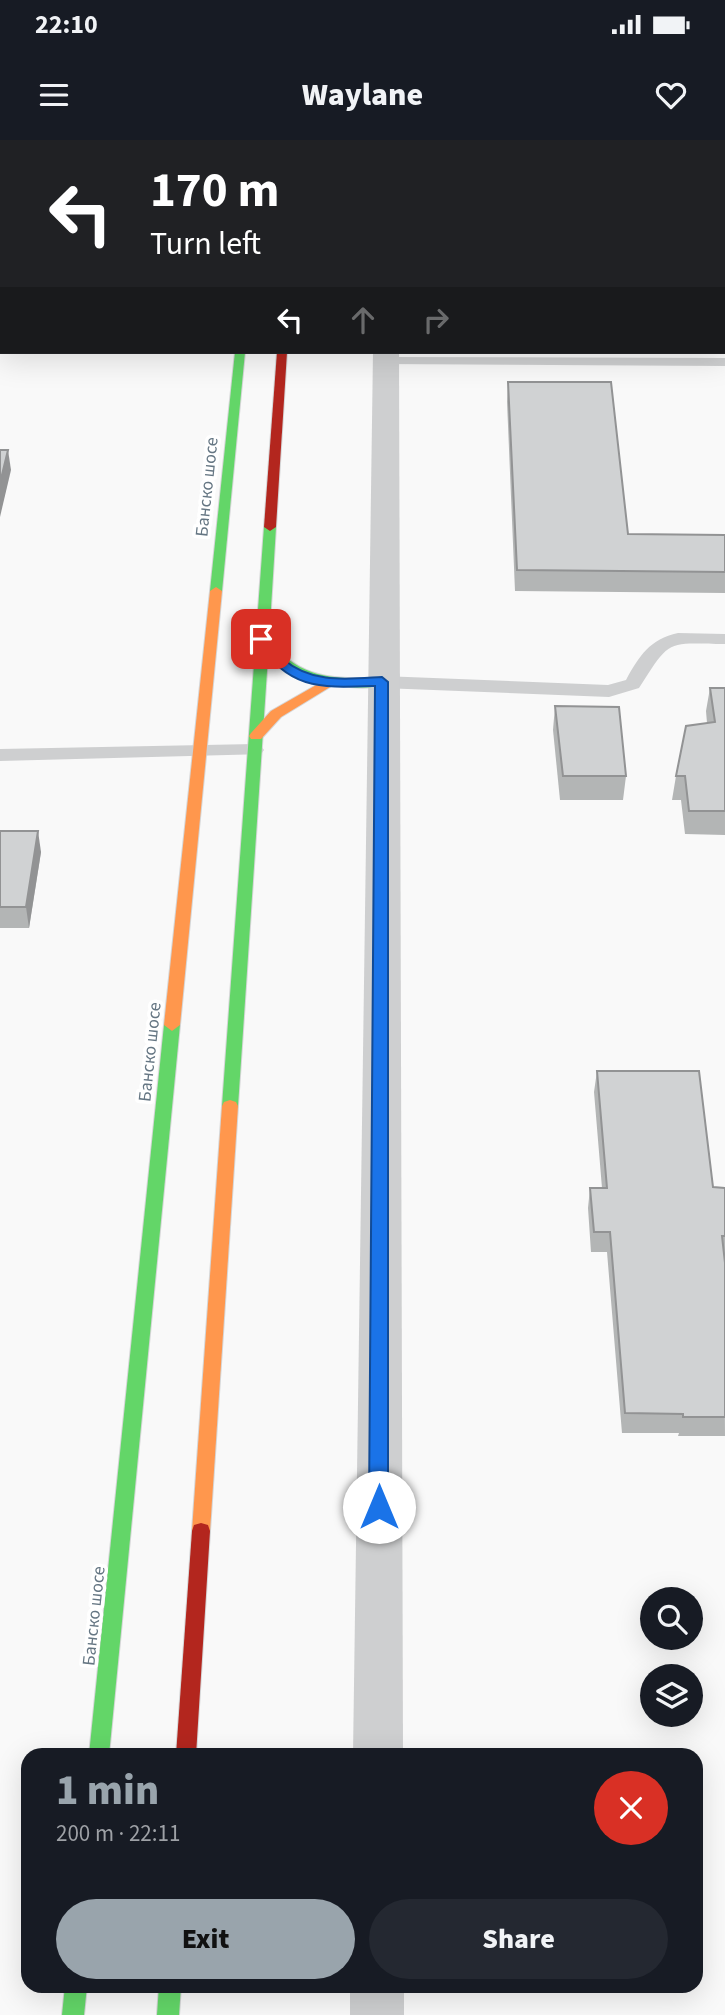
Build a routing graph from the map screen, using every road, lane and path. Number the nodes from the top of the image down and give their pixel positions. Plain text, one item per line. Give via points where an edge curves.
1 (240, 354) edge
2 (282, 354) edge
3 (386, 356) edge
4 (435, 356) edge
5 (725, 362) edge
6 (261, 639) junction
7 (725, 639) edge
8 (382, 682) junction
9 (325, 684) junction
10 (256, 743) junction
11 (200, 753) junction
12 (0, 755) edge
13 (100, 1748) edge
14 (186, 1748) edge
15 (378, 1748) edge
16 (75, 1993) edge
17 (170, 1993) edge
18 (377, 1993) edge
19 (73, 2015) edge
20 (168, 2015) edge
21 (377, 2015) edge

1 - 11 main road, Банско шосе
2 - 6 main road
3 - 4 lane
3 - 8 street
4 - 5 lane
6 - 9 main road via 284,666
6 - 10 main road
7 - 8 lane via 671,639 655,646 633,684 609,691
8 - 9 main road
8 - 15 street
9 - 10 main road via 276,714
10 - 11 lane
10 - 14 main road
11 - 12 lane
11 - 13 main road, Банско шосе
16 - 19 main road
17 - 20 main road
18 - 21 street

